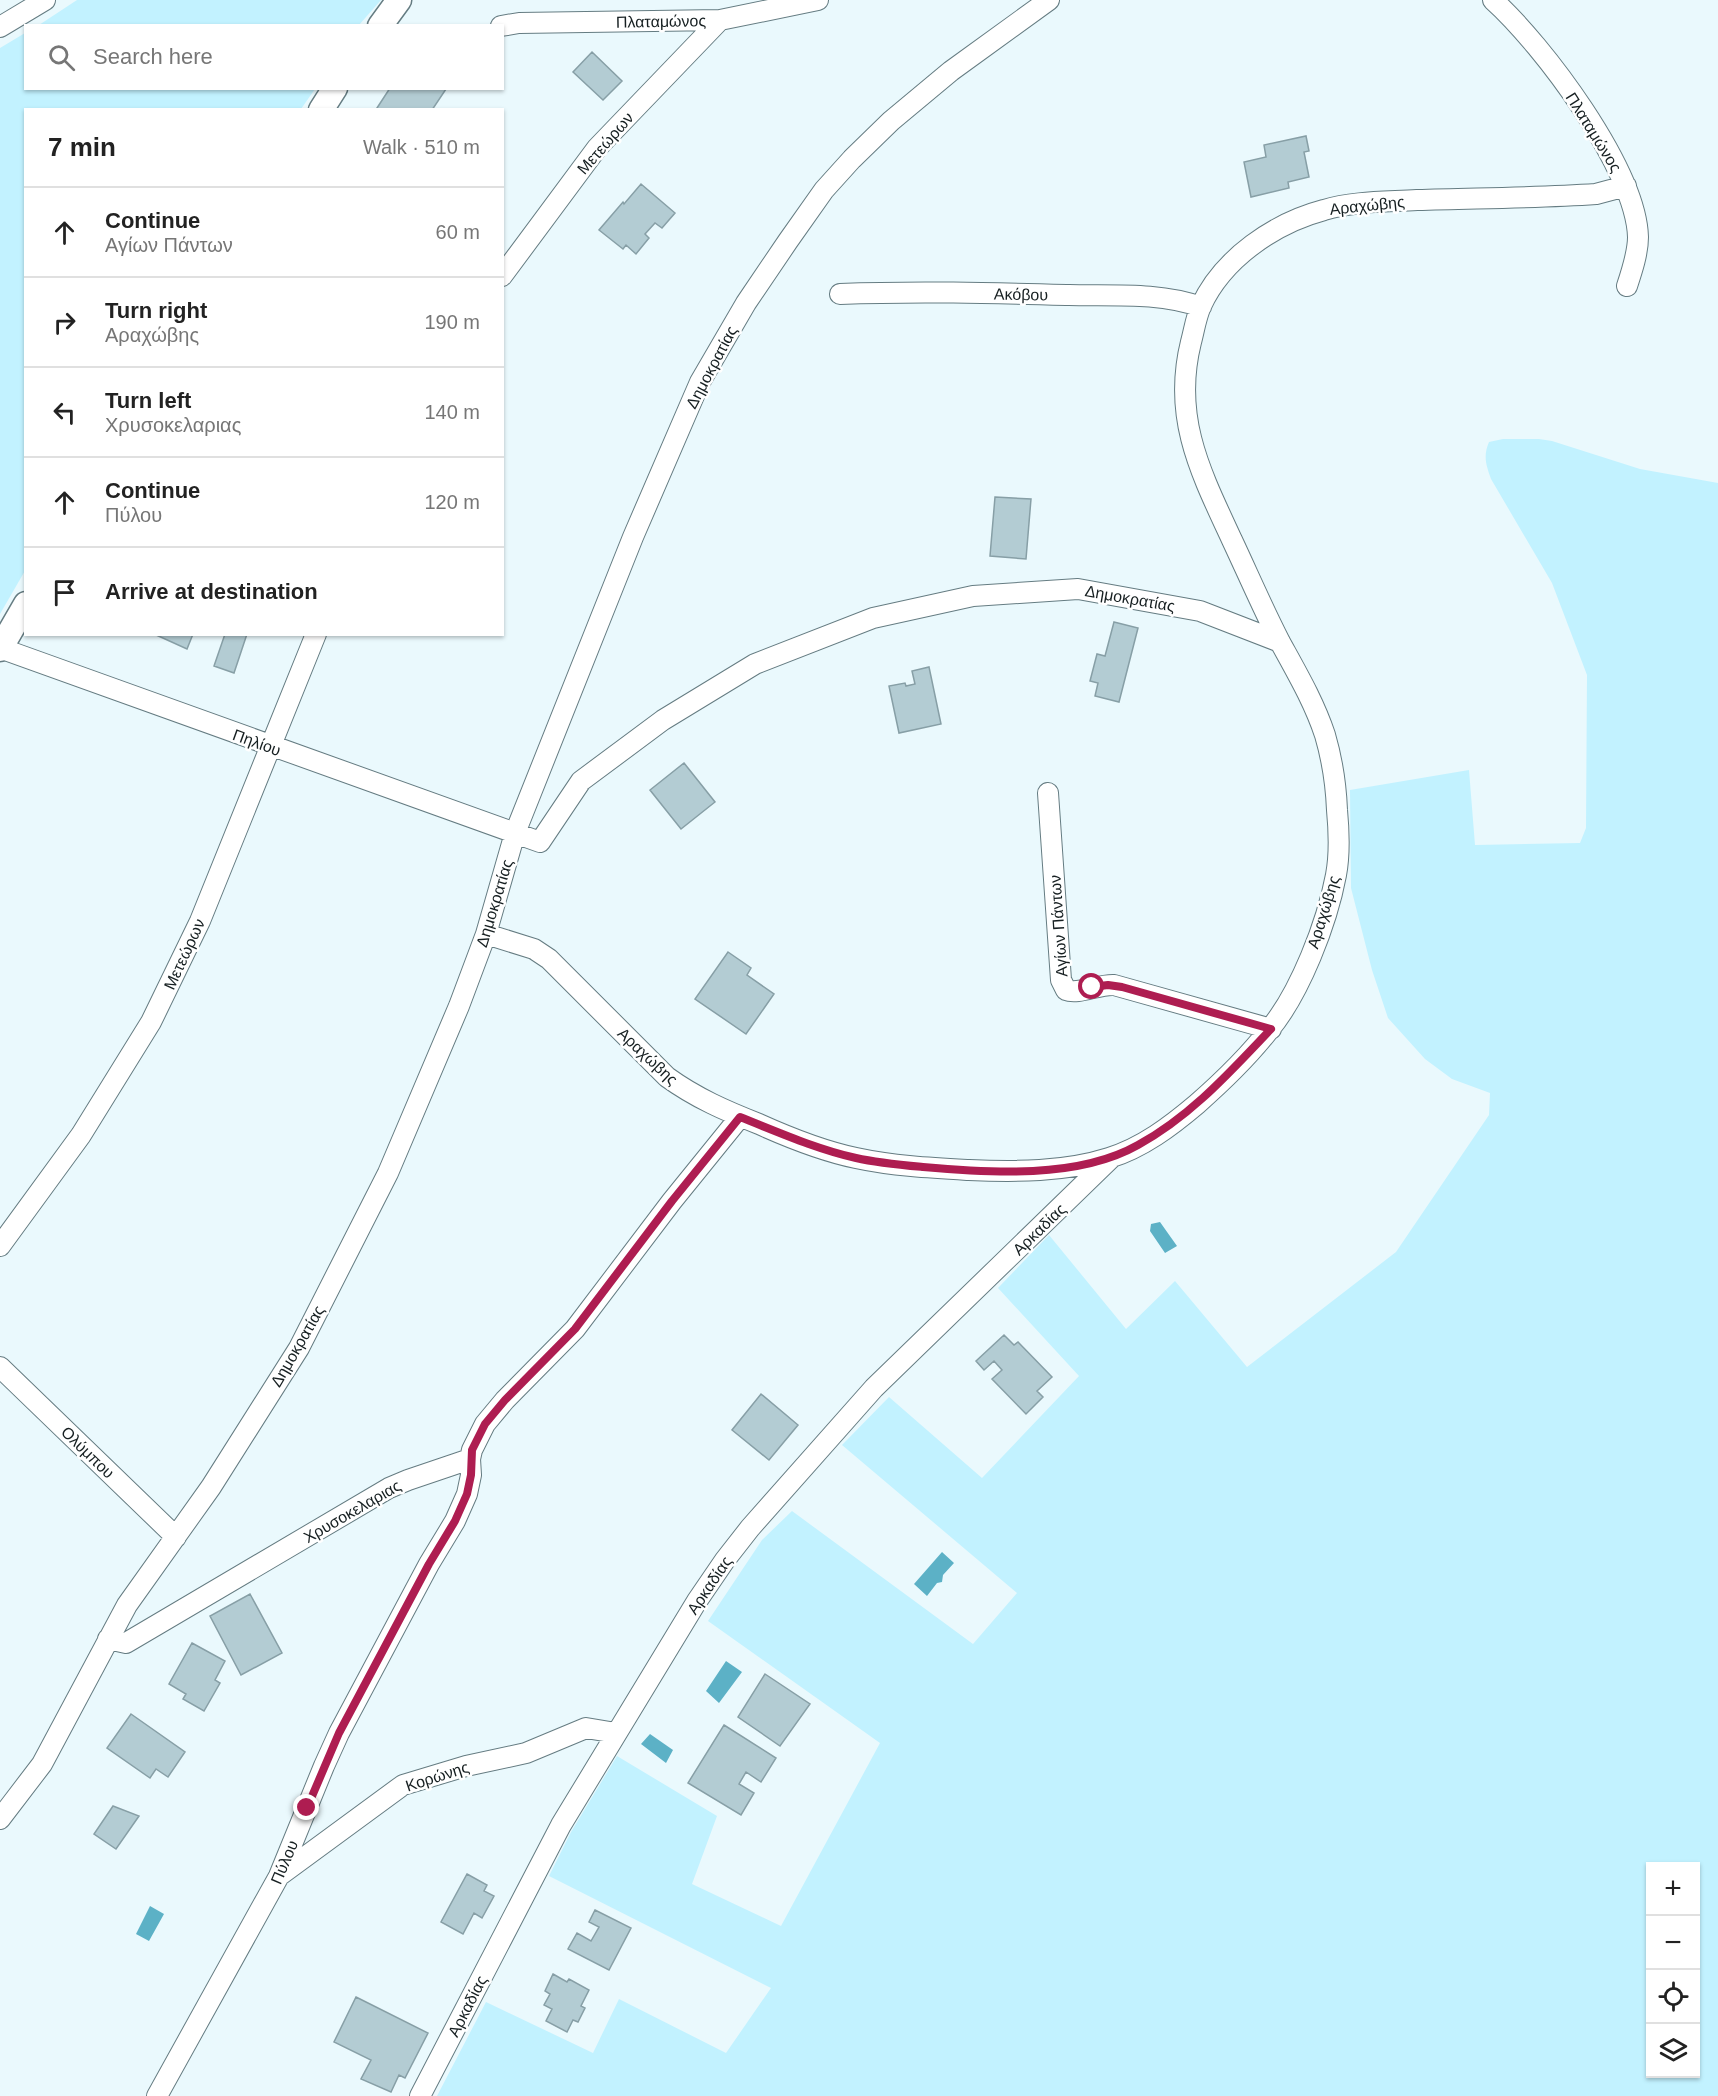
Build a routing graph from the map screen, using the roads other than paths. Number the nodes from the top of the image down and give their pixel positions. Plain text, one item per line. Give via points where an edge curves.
1 (45, 0) edge
2 (399, 0) edge
3 (818, 0) edge
4 (1049, 0) edge
5 (1493, 0) edge
6 (720, 20) junction
7 (381, 24) edge
8 (504, 26) edge
9 (0, 27) edge
10 (334, 90) edge
11 (322, 108) edge
12 (1626, 186) junction
13 (504, 273) edge
14 (1628, 286) dead end
15 (840, 294) dead end
16 (1201, 307) junction
17 (24, 607) edge
18 (315, 636) edge
19 (1280, 642) junction
20 (0, 648) edge
21 (269, 746) junction
22 (1048, 794) dead end
23 (515, 833) junction
24 (486, 934) junction
25 (1271, 1029) junction
26 (740, 1117) junction
27 (1111, 1158) junction
28 (0, 1246) edge
29 (0, 1367) edge
30 (470, 1459) junction
31 (176, 1537) junction
32 (108, 1639) junction
33 (616, 1733) junction
34 (0, 1819) edge
35 (279, 1876) junction
36 (157, 2096) edge
37 (420, 2096) edge

1 - 9 street
2 - 7 street
3 - 6 street, Πλαταμώνος
4 - 23 street, Δημοκρατίας via 951,71 852,159 824,190 746,303 700,382 633,537
5 - 12 street, Πλαταμώνος via 1572,94
6 - 8 street, Πλαταμώνος
6 - 13 street, Μετεώρων via 597,148
10 - 11 street
12 - 14 street, Πλαταμώνος via 1638,237
12 - 16 street, Αραχώβης via 1596,194 1376,202 1327,209 1273,231 1245,251 1220,276
15 - 16 street, Ακόβου via 911,291 1142,297
16 - 19 street, Αραχώβης via 1186,363 1185,412 1190,438 1201,474
17 - 20 street
18 - 21 street, Μετεώρων
19 - 23 street, Δημοκρατίας via 1200,611 1078,588 973,596 873,618 755,664 663,720 581,781 540,842
19 - 25 street, Αραχώβης via 1310,698 1326,740 1336,792 1339,837 1336,875 1319,933
20 - 21 street, Πηλίου
21 - 23 street, Πηλίου
21 - 28 street, Μετεώρων via 200,921 151,1022 81,1135
22 - 25 street, Αγίων Πάντων via 1061,980 1066,990 1114,985
23 - 24 street, Δημοκρατίας
24 - 26 street, Αραχώβης via 534,949 667,1077 703,1101
24 - 31 street, Δημοκρατίας via 388,1173 299,1348
25 - 27 street, Αραχώβης via 1184,1115
26 - 27 street, Αραχώβης via 833,1152 903,1165 996,1171 1085,1164
26 - 30 street via 575,1329 485,1424
27 - 33 street, Αρκαδίας via 874,1388 750,1528 697,1601
29 - 31 street, Ολύμπου
30 - 32 street, Χρυσοκελαριας via 389,1488 126,1643
30 - 35 street, Πύλου via 467,1494 455,1521 339,1733
31 - 32 street, Δημοκρατίας
32 - 34 street, Δημοκρατίας via 42,1764
33 - 35 street, Κορώνης via 586,1728 526,1753 403,1785
33 - 37 street, Αρκαδίας via 561,1825
35 - 36 street, Πύλου

